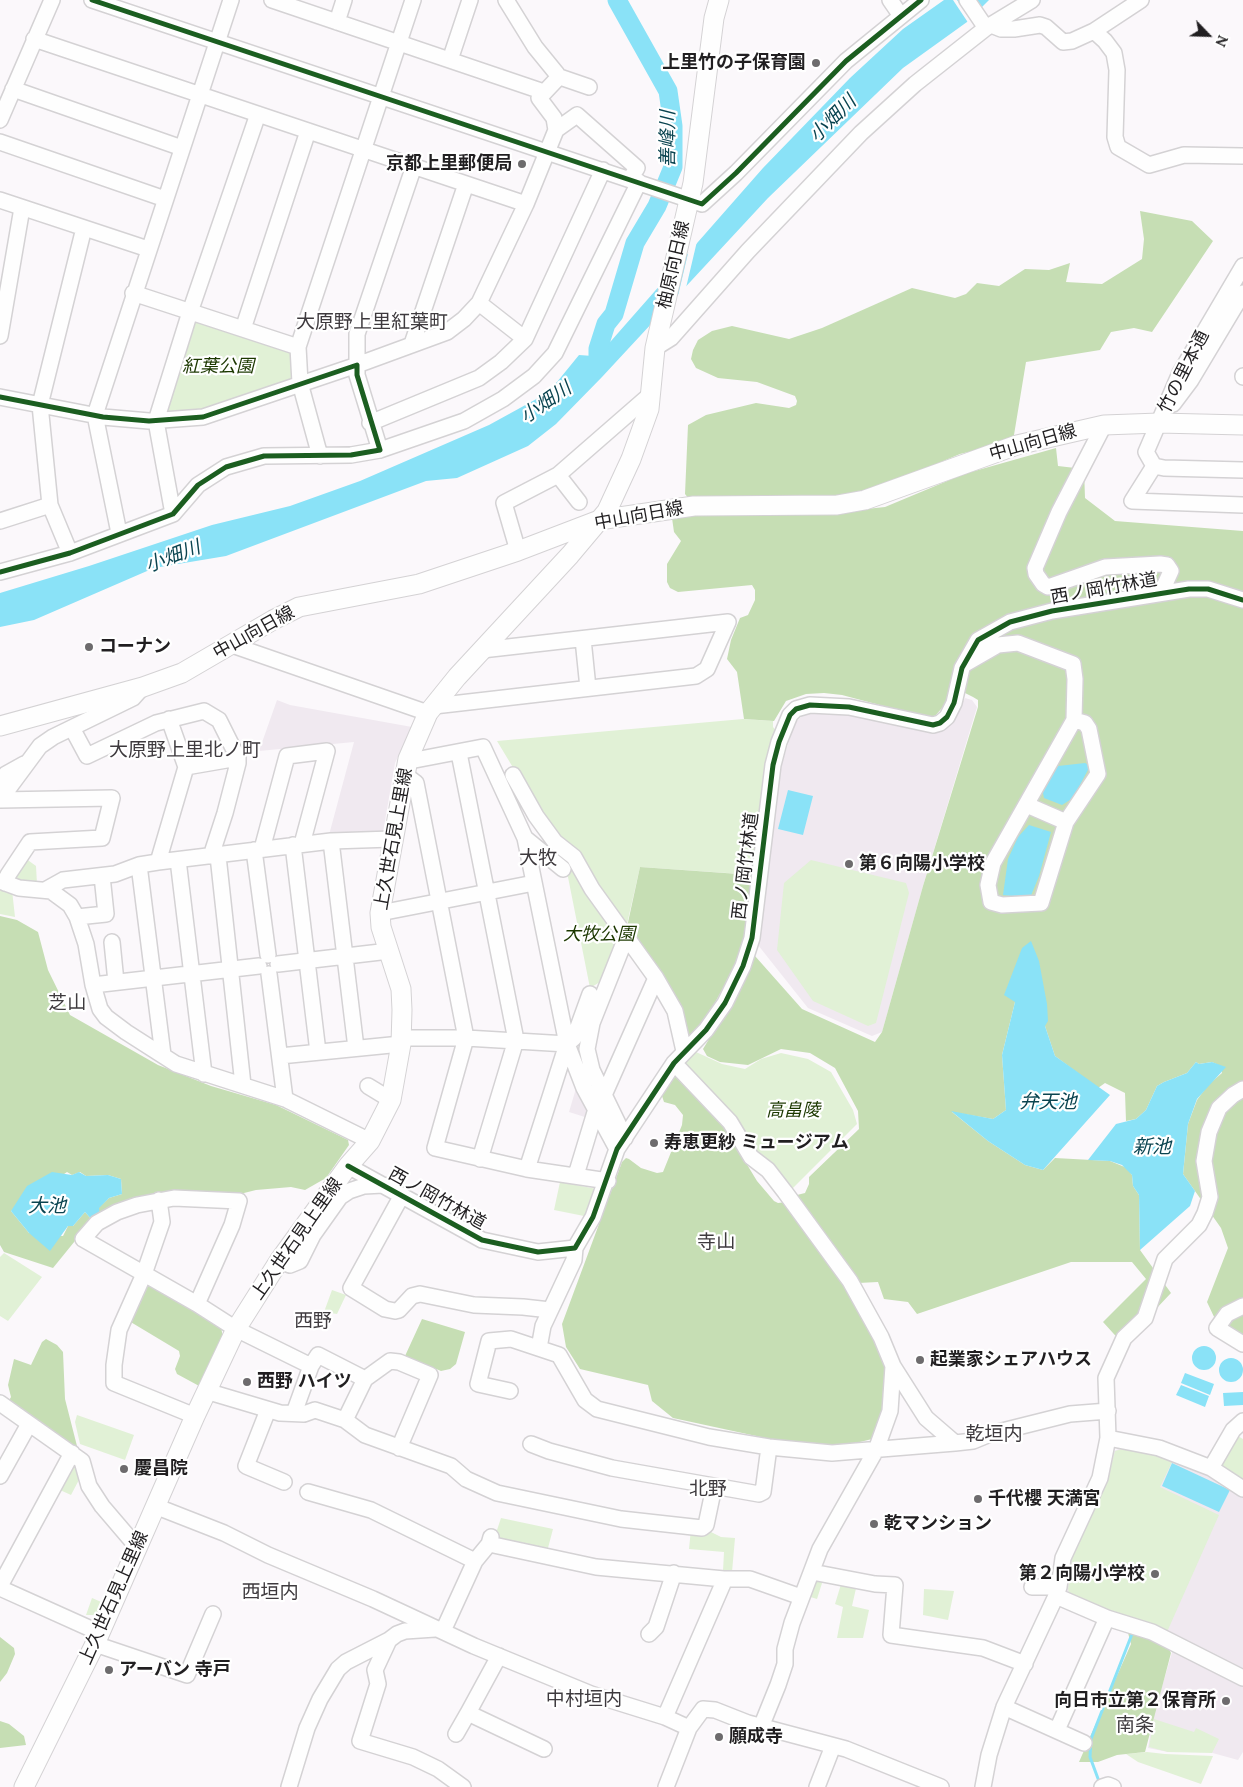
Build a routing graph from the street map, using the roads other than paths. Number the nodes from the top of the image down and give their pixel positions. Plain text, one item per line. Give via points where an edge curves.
1 (52, 0) edge
2 (92, 0) edge
3 (231, 0) edge
4 (344, 0) edge
5 (413, 0) edge
6 (470, 0) edge
7 (506, 0) edge
8 (719, 0) edge
9 (890, 0) edge
10 (921, 0) edge
11 (968, 0) edge
12 (1032, 0) edge
13 (1140, 0) edge
14 (281, 2) edge
15 (901, 16) junction
16 (337, 22) junction
17 (988, 26) junction
18 (1094, 31) junction
19 (34, 39) junction
20 (217, 42) junction
21 (398, 43) junction
22 (450, 60) junction
23 (557, 76) junction
24 (589, 87) dead end
25 (13, 89) junction
26 (544, 92) junction
27 (199, 95) junction
28 (381, 96) junction
29 (258, 114) junction
30 (0, 120) edge
31 (556, 130) junction
32 (308, 131) junction
33 (0, 142) edge
34 (182, 148) junction
35 (363, 149) junction
36 (547, 152) junction
37 (1243, 156) edge
38 (414, 166) junction
39 (603, 170) junction
40 (635, 181) junction
41 (466, 184) junction
42 (165, 198) junction
43 (689, 199) junction
44 (0, 200) edge
45 (526, 204) junction
46 (22, 208) junction
47 (84, 228) junction
48 (148, 249) junction
49 (1243, 266) edge
50 (1243, 293) edge
51 (133, 294) junction
52 (479, 304) junction
53 (190, 312) junction
54 (243, 329) junction
55 (0, 336) edge
56 (524, 339) junction
57 (412, 344) junction
58 (298, 347) junction
59 (655, 348) junction
60 (357, 365) junction
61 (300, 384) junction
62 (651, 394) junction
63 (0, 396) edge
64 (40, 405) junction
65 (95, 415) junction
66 (156, 420) junction
67 (370, 423) junction
68 (1159, 423) junction
69 (1104, 425) junction
70 (1243, 425) edge
71 (380, 450) junction
72 (320, 456) junction
73 (1154, 466) junction
74 (1243, 470) edge
75 (558, 475) junction
76 (579, 502) dead end
77 (50, 505) junction
78 (1243, 505) edge
79 (173, 514) junction
80 (599, 520) junction
81 (0, 521) edge
82 (119, 533) junction
83 (518, 551) junction
84 (70, 553) junction
85 (0, 572) edge
86 (1161, 593) junction
87 (1243, 600) edge
88 (583, 639) junction
89 (232, 645) junction
90 (482, 650) junction
91 (964, 665) junction
92 (143, 686) junction
93 (588, 688) junction
94 (431, 709) junction
95 (169, 719) junction
96 (1074, 720) junction
97 (0, 726) edge
98 (72, 728) junction
99 (459, 753) junction
100 (238, 758) junction
101 (28, 762) junction
102 (406, 766) junction
103 (186, 767) junction
104 (512, 775) dead end
105 (0, 780) edge
106 (0, 800) edge
107 (1027, 805) junction
108 (1066, 822) junction
109 (525, 838) junction
110 (392, 839) junction
111 (331, 841) junction
112 (297, 845) junction
113 (258, 849) junction
114 (214, 856) junction
115 (178, 860) junction
116 (158, 862) junction
117 (139, 865) junction
118 (563, 869) dead end
119 (102, 876) junction
120 (2, 882) edge
121 (534, 883) junction
122 (45, 890) junction
123 (486, 891) junction
124 (438, 901) junction
125 (380, 913) junction
126 (77, 916) junction
127 (627, 935) junction
128 (112, 942) dead end
129 (388, 951) junction
130 (345, 956) junction
131 (306, 960) junction
132 (268, 964) junction
133 (230, 970) junction
134 (193, 974) junction
135 (154, 978) junction
136 (656, 978) junction
137 (116, 982) junction
138 (93, 985) junction
139 (590, 994) dead end
140 (466, 1038) junction
141 (516, 1040) junction
142 (402, 1041) junction
143 (567, 1044) junction
144 (356, 1048) junction
145 (684, 1051) junction
146 (318, 1052) junction
147 (163, 1055) junction
148 (280, 1056) junction
149 (674, 1063) junction
150 (204, 1074) junction
151 (243, 1085) junction
152 (368, 1086) dead end
153 (1243, 1089) edge
154 (604, 1095) junction
155 (285, 1099) junction
156 (391, 1100) junction
157 (596, 1109) junction
158 (370, 1141) junction
159 (621, 1143) junction
160 (480, 1159) junction
161 (348, 1166) junction
162 (527, 1169) junction
163 (576, 1175) junction
164 (608, 1181) junction
165 (383, 1185) junction
166 (402, 1195) junction
167 (159, 1200) junction
168 (575, 1248) junction
169 (280, 1261) junction
170 (144, 1274) junction
171 (197, 1304) junction
172 (1243, 1306) edge
173 (550, 1310) junction
174 (236, 1329) junction
175 (1243, 1344) edge
176 (539, 1348) junction
177 (312, 1366) junction
178 (893, 1366) junction
179 (365, 1379) junction
180 (206, 1391) junction
181 (510, 1391) dead end
182 (0, 1403) edge
183 (268, 1410) junction
184 (1108, 1411) junction
185 (294, 1413) junction
186 (195, 1416) junction
187 (345, 1420) junction
188 (1243, 1421) edge
189 (29, 1424) junction
190 (1108, 1438) junction
191 (955, 1443) junction
192 (531, 1444) dead end
193 (769, 1447) junction
194 (399, 1448) junction
195 (876, 1450) junction
196 (72, 1453) junction
197 (1211, 1468) junction
198 (0, 1476) edge
199 (284, 1482) dead end
200 (714, 1487) junction
201 (1243, 1488) edge
202 (308, 1492) dead end
203 (155, 1506) junction
204 (137, 1547) junction
205 (475, 1561) junction
206 (812, 1572) junction
207 (674, 1573) junction
208 (725, 1579) junction
209 (0, 1587) edge
210 (1032, 1587) dead end
211 (1058, 1592) junction
212 (801, 1597) junction
213 (213, 1614) dead end
214 (1107, 1618) junction
215 (440, 1630) junction
216 (649, 1634) dead end
217 (97, 1638) junction
218 (389, 1640) junction
219 (499, 1656) junction
220 (1025, 1664) junction
221 (1243, 1678) edge
222 (1004, 1707) junction
223 (468, 1713) junction
224 (665, 1717) junction
225 (761, 1726) junction
226 (689, 1728) junction
227 (1057, 1730) junction
228 (456, 1734) dead end
229 (1084, 1742) dead end
230 (834, 1746) junction
231 (544, 1748) dead end
232 (459, 1786) edge
233 (24, 1787) edge
234 (288, 1787) edge
235 (666, 1787) edge
236 (817, 1787) edge
237 (941, 1787) edge
238 (982, 1787) edge
239 (1102, 1787) edge
240 (1113, 1787) edge

1 - 19 street
2 - 20 street
3 - 20 street
4 - 16 street
5 - 21 street
6 - 22 street
7 - 23 street
8 - 43 main road, 柚原向日線
9 - 15 street
10 - 15 street
11 - 17 street
12 - 17 street
13 - 18 street
14 - 16 street
15 - 43 street via 846,61 702,204
16 - 21 street
17 - 18 street via 1014,29 1040,25 1063,42
17 - 59 street via 915,84 861,133 748,251 671,338
18 - 37 street via 1114,53 1117,70 1115,137 1118,147 1149,165 1184,155
19 - 25 street
19 - 27 street
20 - 27 street
20 - 28 street
21 - 22 street
21 - 28 street
22 - 26 street
23 - 24 street
23 - 26 street
25 - 30 street
25 - 34 street
26 - 31 street via 539,98 554,118
27 - 29 street
27 - 34 street
28 - 35 street
28 - 36 street
29 - 32 street
29 - 53 street
31 - 36 street
31 - 40 street via 577,115 637,168
32 - 35 street
32 - 54 street
33 - 42 street
34 - 42 street
35 - 38 street
35 - 58 street
36 - 39 street
36 - 45 street
38 - 41 street
38 - 60 street via 357,334
39 - 40 street
39 - 56 street
40 - 43 street
40 - 71 street via 555,353 534,376 503,399 464,421
41 - 45 street
41 - 57 street
42 - 48 street
43 - 59 main road, 柚原向日線
44 - 46 street
45 - 52 street
46 - 47 street
46 - 55 street
47 - 48 street
47 - 64 street
48 - 51 street
49 - 68 street, 竹の里本通 via 1180,373
50 - 68 street, 竹の里本通 via 1191,380
51 - 53 street
51 - 65 street
52 - 56 street
52 - 57 street via 446,332
53 - 54 street
53 - 66 street
54 - 58 street
56 - 67 street via 479,378
57 - 60 street
58 - 61 street
59 - 62 main road, 柚原向日線
60 - 61 street
60 - 67 street
61 - 66 street via 203,417
61 - 72 street
62 - 75 street
62 - 80 main road, 柚原向日線 via 632,459 611,504
63 - 64 street
64 - 65 street
64 - 77 street
65 - 66 street
65 - 82 street
66 - 79 street
67 - 71 street
68 - 69 main road, 中山向日線
68 - 70 main road, 中山向日線
68 - 73 street via 1146,452
69 - 80 main road, 中山向日線 via 1017,445 865,500 837,505 694,506
69 - 86 street via 1059,512 1034,568 1036,574 1048,587 1105,567 1167,565 1172,571
71 - 72 street
72 - 79 street via 264,456 226,467 198,485
73 - 74 street
73 - 78 street via 1132,501
75 - 76 street
75 - 83 street via 504,503
77 - 81 street
77 - 84 street
79 - 82 street
80 - 83 main road, 中山向日線
80 - 90 main road, 上久世石見上里線
82 - 84 street
83 - 89 main road, 中山向日線 via 420,584 299,607
84 - 85 street
86 - 87 street, 西ノ岡竹林道 via 1208,589
86 - 91 street, 西ノ岡竹林道 via 1052,611 1010,622 978,640
88 - 90 street
88 - 93 street
88 - 93 street via 728,622 707,670 696,676
89 - 92 main road, 中山向日線 via 182,673
89 - 94 street
90 - 94 main road, 上久世石見上里線
91 - 96 street via 998,645 1018,642 1073,664
91 - 145 street, 西ノ岡竹林道 via 954,703 940,723 926,724 881,712 824,705 801,708 790,714 779,742 768,796 752,938 725,1003 695,1043
92 - 97 main road, 中山向日線
92 - 98 street via 133,698
93 - 94 street
94 - 102 main road, 上久世石見上里線
95 - 98 street via 87,756
95 - 100 street via 204,711 211,714 219,720
95 - 103 street
96 - 107 street
96 - 108 street via 1085,723 1089,729 1098,774
98 - 101 street via 40,746
99 - 102 street via 415,760
99 - 109 street via 483,747
99 - 123 street
100 - 103 street
100 - 114 street
101 - 105 street
101 - 106 street
102 - 110 main road, 上久世石見上里線
102 - 124 street via 416,783
103 - 116 street
104 - 127 street via 536,816 555,842 574,857 592,889
106 - 120 street via 112,798 102,838 30,842
107 - 108 street
107 - 108 street via 993,862 988,885 991,902 1002,905 1041,903
109 - 118 street
109 - 121 street
110 - 111 street
110 - 125 main road, 上久世石見上里線
111 - 112 street
111 - 130 street
112 - 113 street
112 - 113 street via 327,751 287,756
112 - 131 street
113 - 114 street
113 - 132 street
114 - 115 street
114 - 133 street
115 - 116 street
115 - 134 street
116 - 117 street
117 - 119 street
117 - 135 street
119 - 122 street via 63,880
119 - 126 street via 106,914
120 - 122 street via 19,888
121 - 123 street
121 - 143 street
122 - 126 street via 64,899
123 - 124 street
123 - 141 street
124 - 125 street
124 - 140 street
125 - 129 main road, 上久世石見上里線
126 - 138 street
127 - 136 street
127 - 154 street via 588,1037 589,1059
128 - 137 street
129 - 130 street
129 - 142 main road, 上久世石見上里線 via 401,989
130 - 131 street
130 - 144 street
131 - 132 street
131 - 146 street
132 - 133 street
132 - 148 street
133 - 134 street
133 - 151 street
134 - 135 street
134 - 150 street
135 - 137 street
135 - 147 street
136 - 145 street via 675,1011
136 - 154 street
137 - 138 street
138 - 147 street via 100,1009 106,1017
139 - 143 street via 574,1038
140 - 141 street
140 - 142 street
140 - 160 street via 435,1148
141 - 143 street
141 - 160 street
142 - 144 street
142 - 156 main road, 上久世石見上里線
143 - 157 street
143 - 162 street
144 - 146 street
145 - 149 street, 西ノ岡竹林道
146 - 148 street
147 - 150 street via 176,1064
148 - 155 street
149 - 159 street, 西ノ岡竹林道
149 - 178 street via 730,1122 752,1157 768,1170 785,1192 850,1282 881,1337
150 - 151 street
151 - 155 street
152 - 156 street
153 - 184 street via 1232,1095 1214,1118 1204,1161 1210,1197 1205,1213 1199,1225 1165,1259 1145,1318 1124,1338 1106,1378
154 - 159 street
155 - 158 street
156 - 158 main road, 上久世石見上里線
157 - 159 street
157 - 163 street
158 - 161 main road, 上久世石見上里線
159 - 164 street, 西ノ岡竹林道
160 - 162 street
161 - 165 street, 西ノ岡竹林道
161 - 169 main road, 上久世石見上里線
162 - 163 street
163 - 164 street
164 - 168 street, 西ノ岡竹林道
165 - 166 street, 西ノ岡竹林道
165 - 169 street via 364,1186 340,1197 312,1235 300,1261 290,1265
166 - 168 street, 西ノ岡竹林道 via 482,1240 538,1252
166 - 173 street via 351,1288 385,1309 395,1311 412,1296 420,1294 474,1305
167 - 170 street via 162,1222
167 - 170 street via 116,1212 97,1223 83,1239
167 - 171 street via 239,1201 232,1225
168 - 173 street via 574,1260
169 - 174 main road, 上久世石見上里線
170 - 171 street
170 - 186 street via 119,1330 114,1383
171 - 174 street
172 - 175 street via 1227,1314 1217,1328
173 - 176 street
174 - 177 street
174 - 180 main road, 上久世石見上里線
176 - 181 street via 511,1339 489,1341 478,1384
176 - 193 street via 558,1355 585,1400 597,1408 709,1437
177 - 179 street via 318,1355
177 - 185 street
178 - 191 street via 926,1418
178 - 195 street via 890,1411
179 - 187 street
179 - 194 street via 390,1361 430,1375
180 - 183 street
180 - 186 main road, 上久世石見上里線
182 - 189 street
183 - 185 street
183 - 199 street via 246,1466
184 - 190 street
184 - 191 street via 1070,1414
185 - 187 street via 315,1410
186 - 203 main road, 上久世石見上里線
187 - 194 street via 365,1435
188 - 197 street via 1233,1430
189 - 196 street
189 - 198 street
190 - 197 street via 1158,1448
190 - 211 street via 1100,1478 1063,1558
191 - 195 street
192 - 200 street via 549,1452 612,1468
193 - 195 street via 832,1453
193 - 200 street via 763,1492
194 - 200 street via 451,1466 466,1478 497,1493 630,1520 702,1528 706,1525
195 - 206 street via 822,1544
196 - 204 street via 82,1461 89,1486 102,1506
196 - 209 street
197 - 201 street
202 - 205 street via 370,1510
203 - 204 main road, 上久世石見上里線
203 - 215 street via 224,1533
204 - 217 main road, 上久世石見上里線
205 - 207 street via 490,1540 596,1567
205 - 215 street
206 - 212 street
206 - 220 street via 896,1585 891,1635 983,1648
207 - 208 street
207 - 216 street via 656,1627
208 - 212 street via 750,1579
208 - 224 street
209 - 217 street
210 - 211 street
211 - 214 street
211 - 220 street
212 - 225 street via 785,1649 785,1664
213 - 217 street via 188,1675
214 - 221 street via 1152,1632
214 - 227 street
215 - 218 street via 405,1631
215 - 219 street
217 - 233 main road, 上久世石見上里線
218 - 232 street via 375,1670 378,1684 360,1741 413,1757 438,1769
218 - 234 street via 338,1669 307,1728
219 - 223 street
219 - 224 street via 591,1694
220 - 222 street
222 - 227 street
222 - 238 street
223 - 228 street
223 - 231 street
224 - 226 street
225 - 226 street via 703,1709
225 - 230 street
226 - 235 street
227 - 229 street
230 - 236 street
230 - 237 street
239 - 240 street

